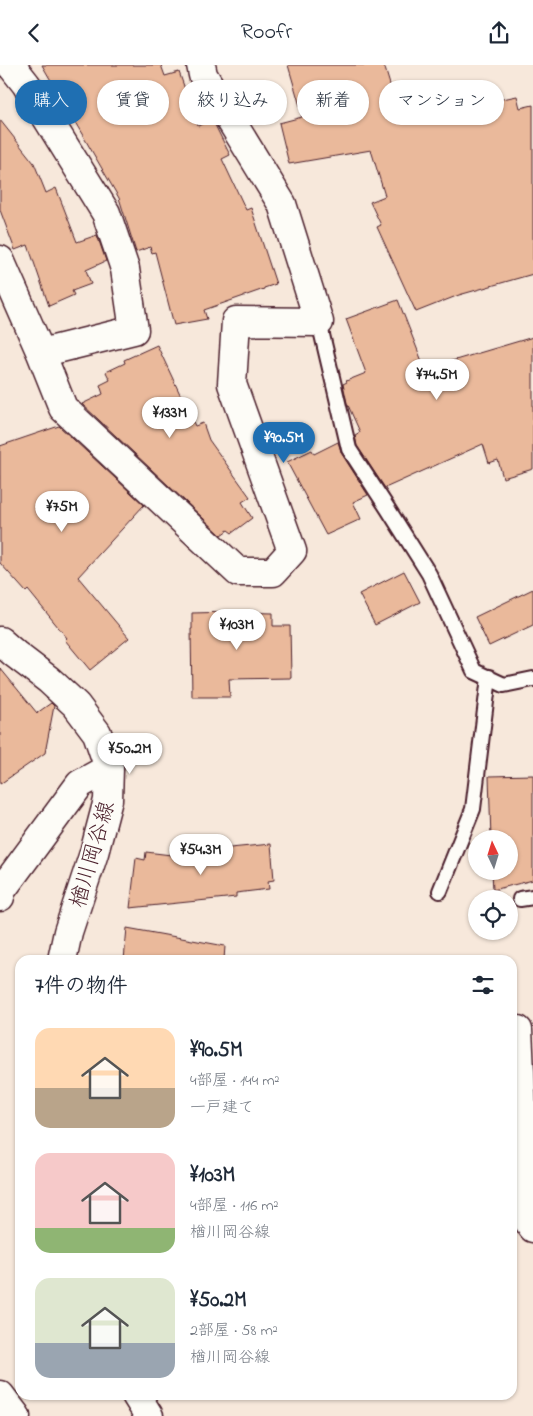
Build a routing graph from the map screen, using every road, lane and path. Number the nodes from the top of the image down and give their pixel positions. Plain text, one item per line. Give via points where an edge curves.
1 (11, 65) edge
2 (201, 65) edge
3 (0, 260) edge
4 (319, 321) junction
5 (41, 353) junction
6 (0, 641) edge
7 (489, 677) junction
8 (533, 679) edge
9 (109, 768) junction
10 (440, 891) dead end
11 (0, 897) edge
12 (63, 955) edge
13 (518, 1030) dead end
14 (517, 1114) edge
15 (526, 1220) edge
16 (0, 1395) edge
17 (139, 1400) edge
18 (16, 1416) edge
19 (149, 1416) edge

1 - 5 street via 106,213 125,269 134,330
2 - 4 street via 203,75 282,204
3 - 5 street
4 - 5 street via 236,321 232,384 292,551 273,572 238,572 63,408
4 - 7 lane via 348,449 429,574 474,671
6 - 9 street, 楢川岡谷線 via 76,705 97,733
7 - 8 lane via 504,685
7 - 10 lane via 473,809
9 - 11 street via 80,784 1,891
9 - 12 street, 楢川岡谷線 via 108,800
13 - 14 street
14 - 15 street
16 - 18 street
17 - 19 street

